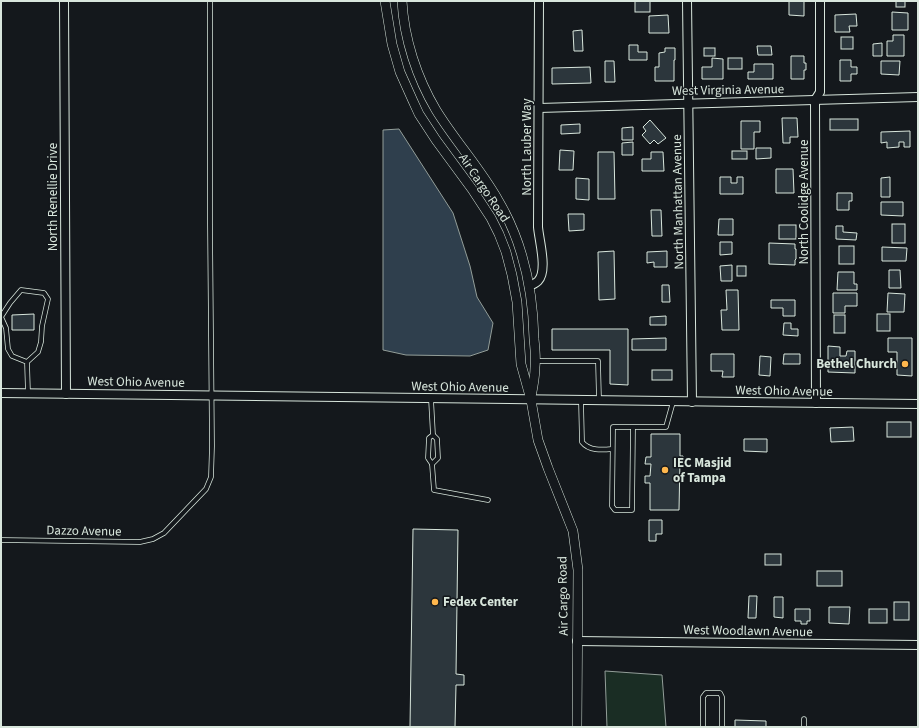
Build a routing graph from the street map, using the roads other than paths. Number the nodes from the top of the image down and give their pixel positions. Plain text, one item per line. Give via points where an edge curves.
1 (64, 1) edge
2 (210, 1) edge
3 (385, 1) edge
4 (402, 1) edge
5 (540, 1) edge
6 (687, 1) edge
7 (820, 1) edge
8 (918, 97) edge
9 (815, 100) junction
10 (689, 103) junction
11 (539, 108) junction
12 (529, 286) junction
13 (535, 361) junction
14 (27, 362) junction
15 (1, 393) edge
16 (28, 393) junction
17 (66, 394) junction
18 (212, 395) junction
19 (431, 398) junction
20 (531, 400) junction
21 (581, 401) junction
22 (599, 401) junction
23 (673, 402) junction
24 (692, 402) junction
25 (816, 404) junction
26 (918, 404) edge
27 (632, 427) junction
28 (433, 435) junction
29 (612, 449) junction
30 (432, 464) junction
31 (488, 500) dead end
32 (1, 540) edge
33 (577, 642) junction
34 (918, 645) edge
35 (804, 719) dead end
36 (577, 727) edge
37 (702, 727) edge
38 (722, 727) edge
39 (804, 727) edge

1 - 17 street, North Renellie Drive
2 - 18 lane
3 - 20 street, Air Cargo Road via 392,44 400,72 419,114 492,218 506,252 517,302 520,364
4 - 12 street, Air Cargo Road via 407,36 422,82 436,110 488,184 508,218
5 - 11 street, North Lauber Way
6 - 10 street, North Manhattan Avenue
7 - 9 street, North Coolidge Avenue via 820,92
8 - 9 street, West Virginia Avenue
9 - 10 street, West Virginia Avenue
9 - 25 street, North Coolidge Avenue
10 - 11 street, West Virginia Avenue
10 - 24 street, North Manhattan Avenue
11 - 12 street, North Lauber Way via 538,227 543,263 538,281
12 - 13 street, Air Cargo Road via 534,316
13 - 20 street, Air Cargo Road
13 - 22 lane via 598,362
14 - 14 lane via 12,356 8,349 6,328 1,318 21,290 44,293 48,299 38,352
14 - 16 lane
15 - 16 street, West Ohio Avenue
16 - 17 street, West Ohio Avenue
17 - 18 street, West Ohio Avenue
18 - 19 street, West Ohio Avenue
18 - 32 lane, Dazzo Avenue via 211,477 206,489 164,533 154,539 140,542
19 - 20 street, West Ohio Avenue
19 - 28 lane
20 - 21 street, West Ohio Avenue
20 - 33 street, Air Cargo Road via 538,440 573,531 578,570
21 - 22 street, West Ohio Avenue
21 - 29 lane via 582,442 590,448
22 - 23 street, West Ohio Avenue
23 - 24 street, West Ohio Avenue
23 - 27 lane via 666,427
24 - 25 street, West Ohio Avenue
25 - 26 street, West Ohio Avenue
27 - 29 lane via 612,427
27 - 29 lane via 632,510 615,510 612,506
28 - 30 lane via 429,438 428,458
28 - 30 lane via 437,438 438,458
30 - 31 lane via 434,490
33 - 34 street, West Woodlawn Avenue
33 - 36 street, Air Cargo Road
35 - 39 lane
37 - 38 lane via 702,697 706,693 720,693

